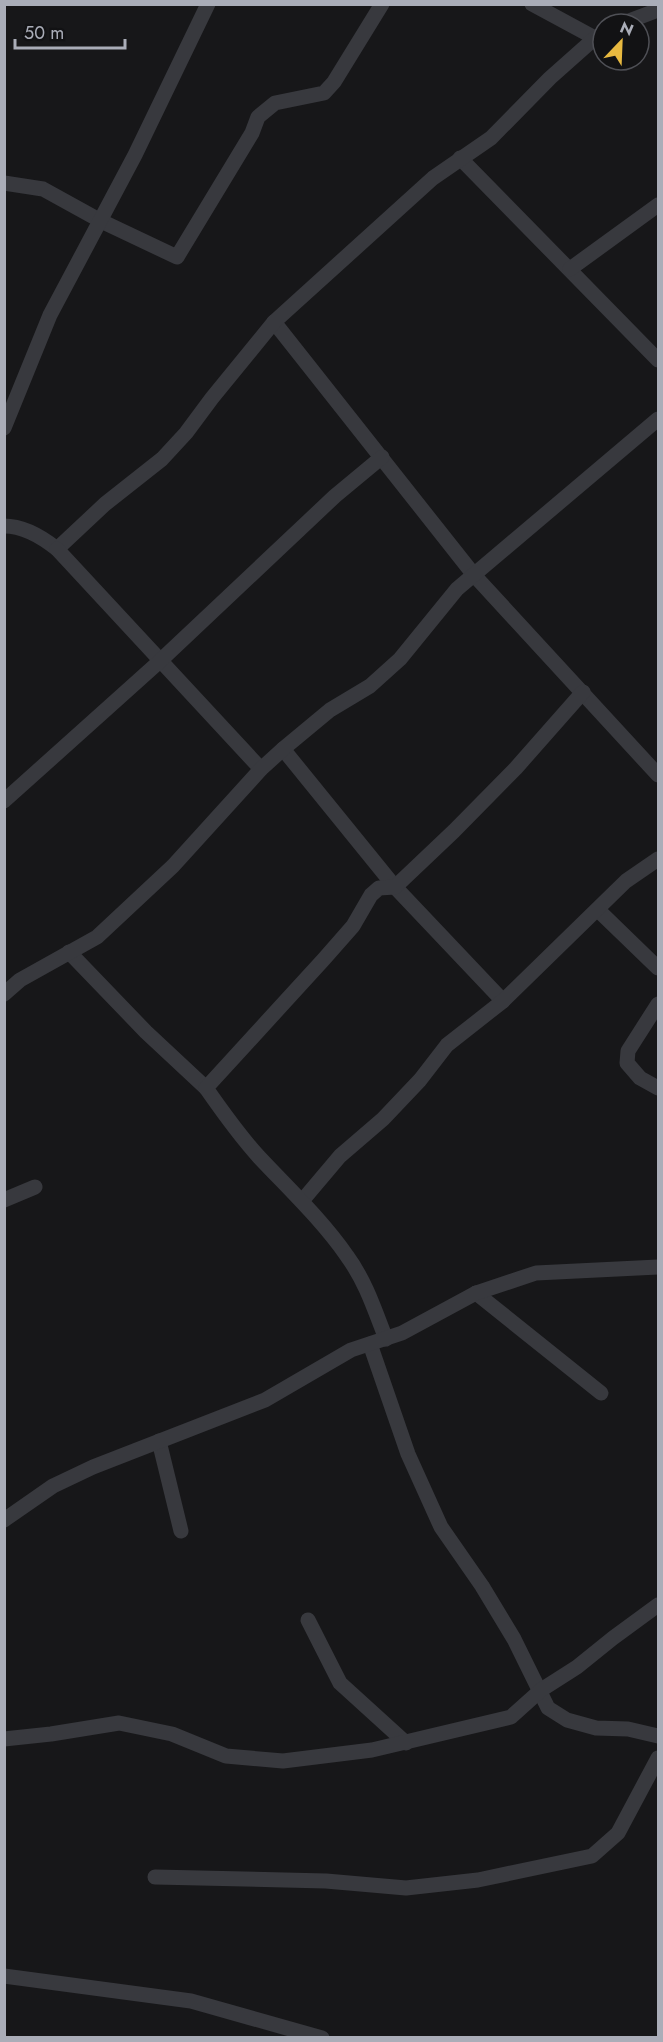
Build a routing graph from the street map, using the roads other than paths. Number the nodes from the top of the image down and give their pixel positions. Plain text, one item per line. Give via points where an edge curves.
1 (208, 4) edge
2 (382, 4) edge
3 (532, 4) edge
4 (591, 32) edge
5 (591, 43) edge
6 (460, 158) junction
7 (4, 183) edge
8 (658, 205) edge
9 (101, 221) junction
10 (570, 269) junction
11 (274, 322) junction
12 (658, 360) edge
13 (658, 419) edge
14 (4, 428) edge
15 (382, 458) junction
16 (4, 526) edge
17 (57, 549) junction
18 (474, 575) junction
19 (160, 661) junction
20 (583, 692) junction
21 (283, 749) junction
22 (261, 769) junction
23 (658, 775) edge
24 (4, 801) edge
25 (658, 859) edge
26 (395, 886) junction
27 (598, 910) junction
28 (69, 952) junction
29 (658, 968) edge
30 (4, 994) edge
31 (503, 1001) junction
32 (658, 1004) edge
33 (206, 1088) junction
34 (658, 1088) edge
35 (35, 1187) dead end
36 (4, 1200) edge
37 (302, 1201) junction
38 (658, 1267) edge
39 (476, 1293) junction
40 (386, 1339) junction
41 (370, 1344) junction
42 (601, 1393) dead end
43 (159, 1441) junction
44 (4, 1520) edge
45 (181, 1531) dead end
46 (658, 1605) edge
47 (308, 1620) dead end
48 (541, 1690) junction
49 (658, 1736) edge
50 (4, 1739) edge
51 (406, 1743) junction
52 (658, 1758) edge
53 (155, 1877) dead end
54 (4, 1976) edge
55 (322, 2037) edge

1 - 9 street
2 - 9 street via 324,93 275,103 258,117 177,257
3 - 4 street
5 - 6 street via 491,138
6 - 10 street
6 - 11 street
7 - 9 street via 43,189
8 - 10 street
9 - 14 street via 50,315
10 - 12 street
11 - 15 street
11 - 17 street via 162,459
13 - 18 street
15 - 18 street
15 - 19 street via 335,496
16 - 17 street via 43,537
17 - 19 street
18 - 20 street
18 - 21 street via 400,659 370,686 330,710
19 - 22 street
19 - 24 street
20 - 23 street
20 - 26 street via 516,768
21 - 22 street
21 - 26 street
22 - 28 street via 173,866 97,937
25 - 27 street via 626,881
26 - 31 street
26 - 33 street via 379,888 371,896 331,951
27 - 29 street
27 - 31 street
28 - 30 street via 20,980
28 - 33 street
31 - 37 street via 447,1045 420,1080 340,1156
32 - 34 street via 628,1051 627,1063 640,1078
33 - 37 street via 258,1156
35 - 36 street
37 - 40 street via 347,1256 366,1288
38 - 39 street via 536,1274
39 - 40 street
39 - 42 street
40 - 41 street
41 - 43 street via 351,1350 265,1400
41 - 48 street via 408,1454 441,1527 482,1586
43 - 44 street via 53,1486
43 - 45 street
46 - 48 street via 577,1668
47 - 51 street via 340,1683
48 - 49 street via 548,1708 567,1720
48 - 51 street via 511,1717
50 - 51 street via 119,1723 172,1734 226,1756 283,1761
52 - 53 street via 618,1833 592,1856 478,1881 406,1888 326,1881
54 - 55 street via 191,2001

